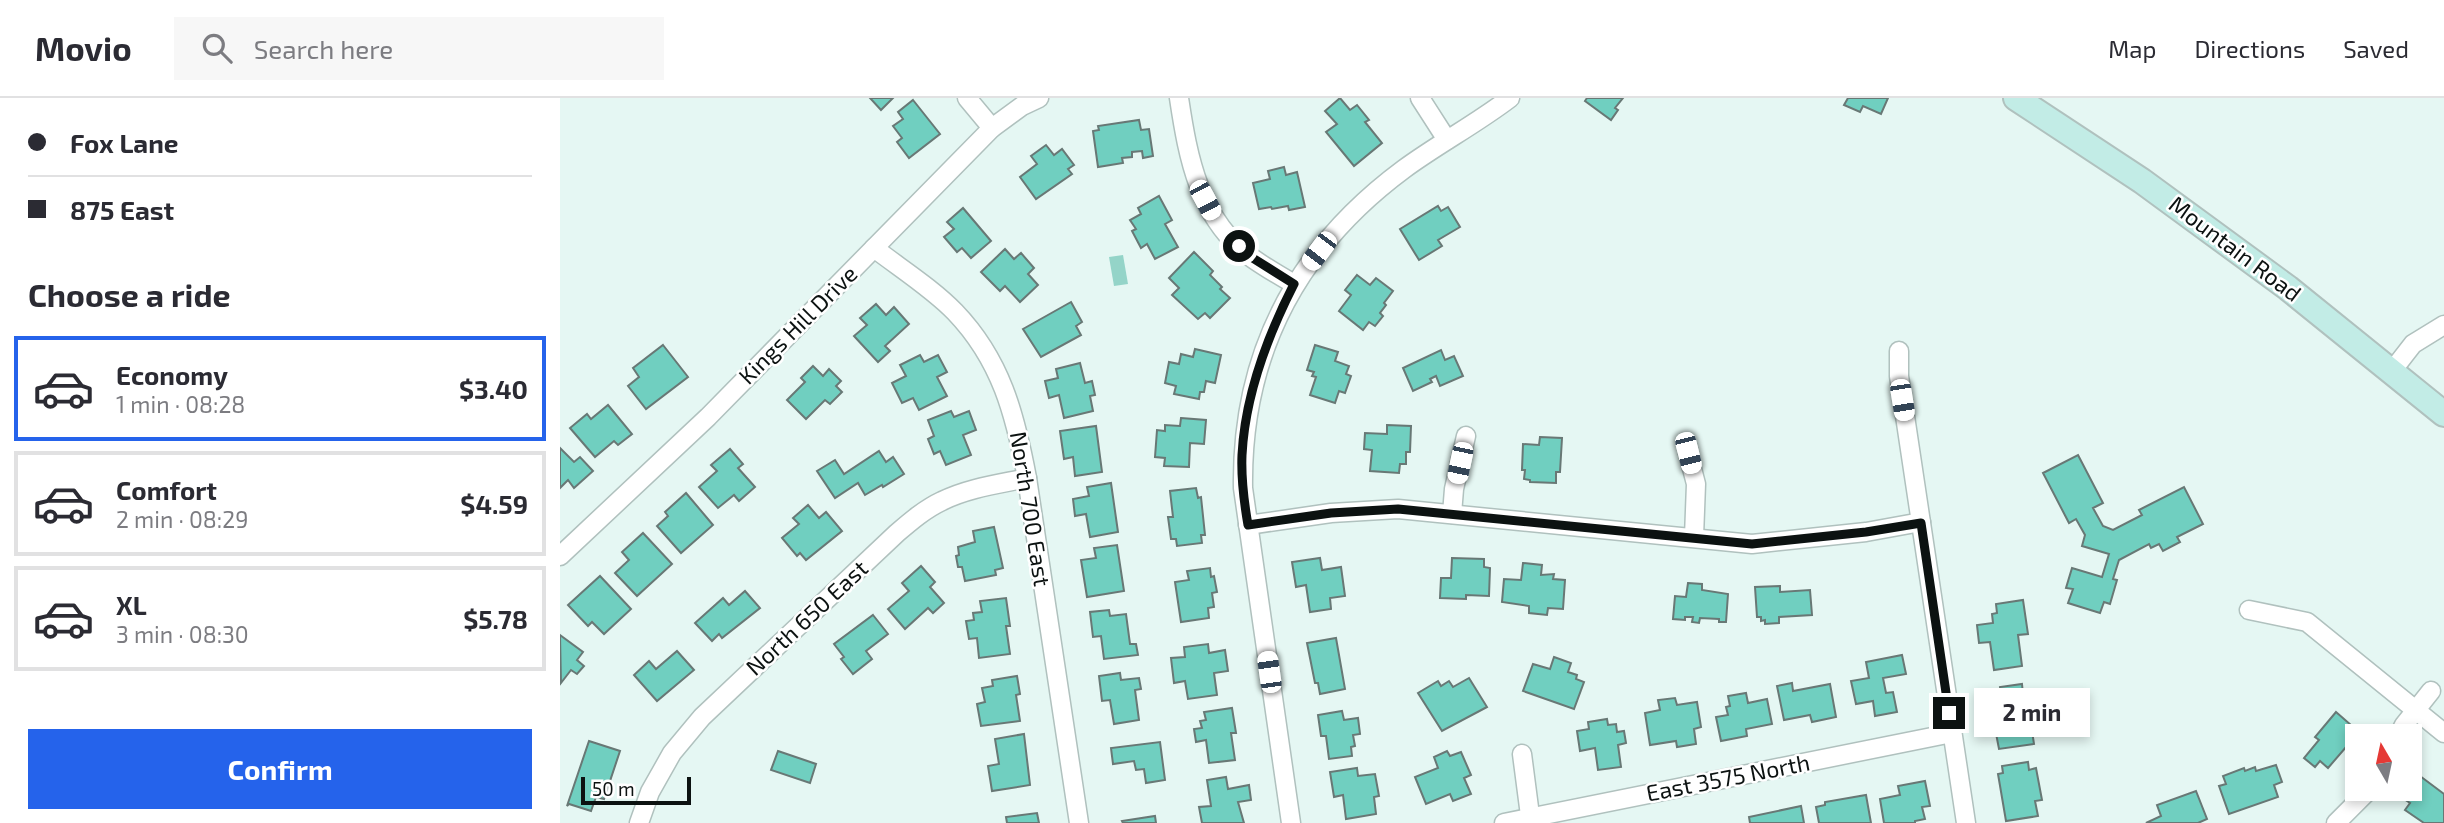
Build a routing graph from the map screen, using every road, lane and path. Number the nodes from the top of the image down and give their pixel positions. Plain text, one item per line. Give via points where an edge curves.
1 (967, 98) edge
2 (1038, 98) edge
3 (1179, 98) edge
4 (1420, 98) edge
5 (1510, 98) edge
6 (2016, 98) edge
7 (992, 128) junction
8 (1447, 140) junction
9 (874, 248) junction
10 (1294, 284) junction
11 (2444, 325) edge
12 (1899, 351) dead end
13 (2392, 370) junction
14 (2444, 414) edge
15 (1466, 436) dead end
16 (1688, 453) dead end
17 (1027, 478) junction
18 (1452, 514) junction
19 (1921, 523) junction
20 (1248, 525) junction
21 (1694, 537) junction
22 (560, 556) edge
23 (2249, 610) dead end
24 (2431, 691) dead end
25 (2416, 710) junction
26 (2407, 724) edge
27 (1952, 733) junction
28 (2444, 733) edge
29 (1522, 754) dead end
30 (2357, 802) edge
31 (1530, 820) edge
32 (639, 823) edge
33 (1079, 823) edge
34 (1291, 823) edge
35 (1504, 823) edge
36 (1966, 823) edge
37 (2336, 823) edge

1 - 7 street
2 - 7 street, Kings Hill Drive
3 - 10 street via 1188,155 1212,213 1251,257
4 - 8 street
5 - 8 street
6 - 13 street, Mountain Road via 2142,181
7 - 9 street, Kings Hill Drive
8 - 10 street via 1368,198
9 - 17 street, North 700 East via 953,310 972,331 1006,391
9 - 22 street, Kings Hill Drive via 708,417
10 - 20 street via 1264,350 1246,422 1242,454
11 - 13 street via 2413,344
12 - 19 street
13 - 14 street, Mountain Road
15 - 18 street
16 - 21 street via 1696,484
17 - 32 street, North 650 East via 943,501 897,533 702,717 673,753 650,792
17 - 33 street, North 700 East
18 - 20 street via 1362,510
18 - 21 street
19 - 21 street via 1752,544
19 - 27 street
20 - 34 street
23 - 25 street via 2306,622
24 - 25 street
25 - 26 street
25 - 28 street
27 - 31 street, East 3575 North
27 - 36 street
29 - 31 street
30 - 37 street
31 - 35 street, East 3575 North

